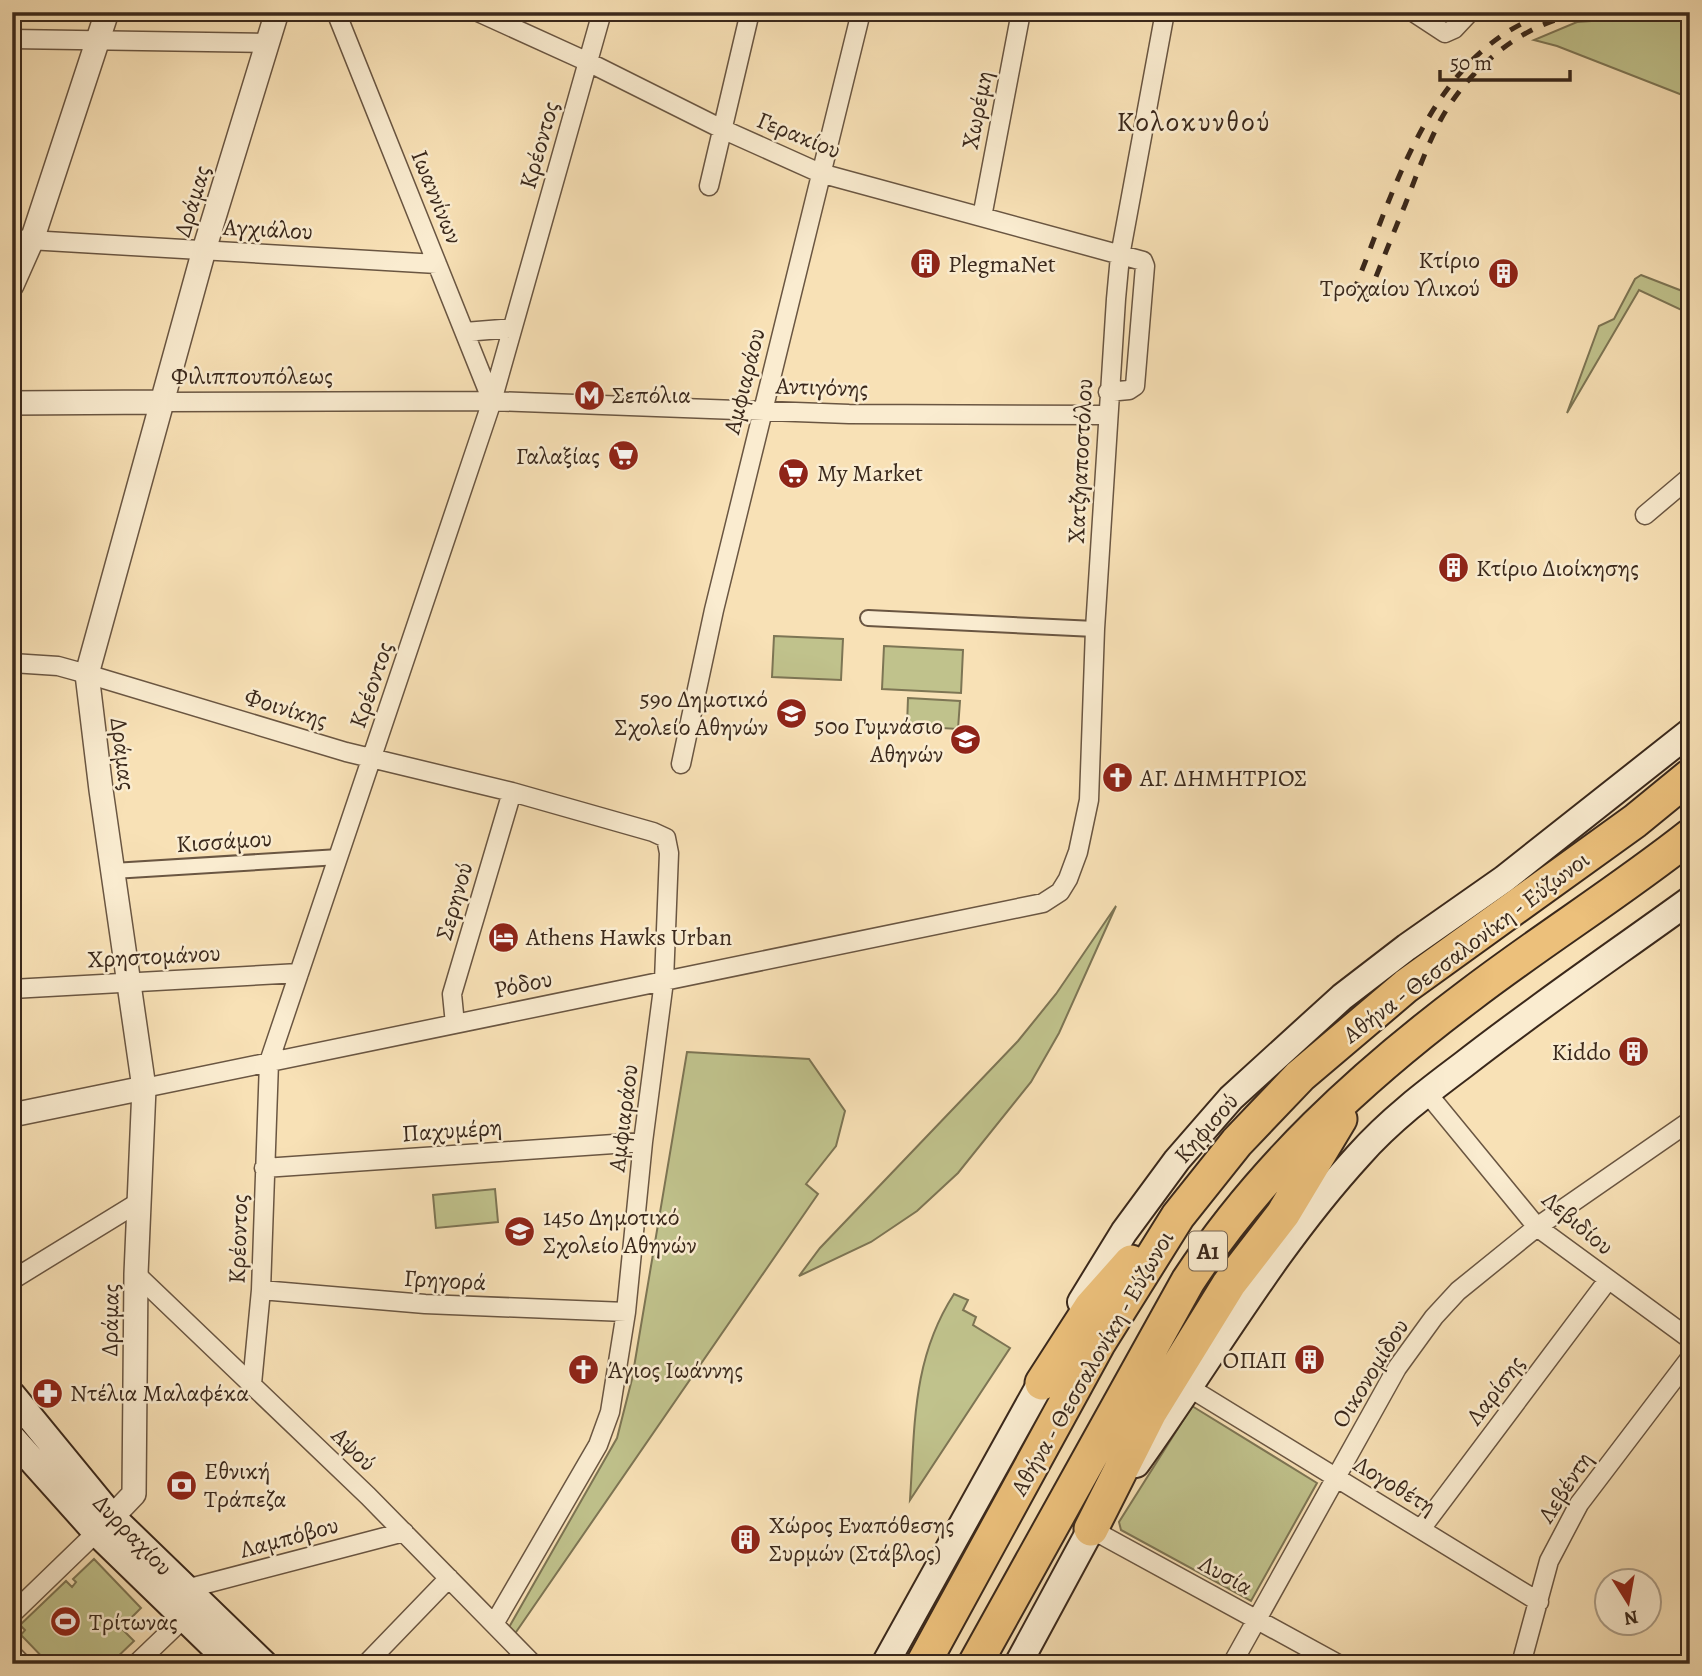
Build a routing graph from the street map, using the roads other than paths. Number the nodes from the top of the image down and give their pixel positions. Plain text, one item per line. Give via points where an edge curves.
1 (107, 12) edge
2 (277, 12) edge
3 (336, 12) edge
4 (478, 12) edge
5 (602, 12) edge
6 (750, 12) edge
7 (861, 12) edge
8 (1021, 12) edge
9 (1165, 12) edge
10 (1413, 12) edge
11 (1470, 12) edge
12 (12, 39) edge
13 (98, 40) junction
14 (268, 44) junction
15 (588, 62) junction
16 (722, 129) junction
17 (820, 173) junction
18 (709, 186) dead end
19 (982, 217) junction
20 (22, 240) edge
21 (204, 250) junction
22 (1121, 256) junction
23 (437, 264) junction
24 (12, 285) edge
25 (512, 328) junction
26 (465, 332) junction
27 (1108, 392) junction
28 (492, 401) junction
29 (162, 402) junction
30 (12, 403) edge
31 (763, 409) junction
32 (1107, 415) junction
33 (1690, 477) edge
34 (1645, 515) dead end
35 (868, 618) dead end
36 (1095, 629) junction
37 (12, 663) edge
38 (87, 674) junction
39 (1690, 732) edge
40 (372, 757) junction
41 (681, 764) dead end
42 (1690, 776) edge
43 (512, 792) junction
44 (1690, 836) edge
45 (666, 838) joint
46 (339, 857) junction
47 (113, 871) junction
48 (1690, 900) edge
49 (1043, 903) joint
50 (299, 973) junction
51 (664, 981) junction
52 (130, 982) junction
53 (12, 989) edge
54 (455, 1024) junction
55 (270, 1062) junction
56 (1362, 1081) junction
57 (144, 1088) junction
58 (1427, 1093) junction
59 (12, 1115) edge
60 (1690, 1121) edge
61 (643, 1142) junction
62 (264, 1168) junction
63 (139, 1202) junction
64 (1178, 1216) junction
65 (1537, 1227) junction
66 (136, 1274) junction
67 (12, 1280) edge
68 (1608, 1280) junction
69 (261, 1290) junction
70 (626, 1312) junction
71 (1690, 1339) edge
72 (1690, 1358) edge
73 (1042, 1383) junction
74 (252, 1384) junction
75 (1191, 1388) junction
76 (12, 1395) edge
77 (12, 1437) edge
78 (1336, 1478) junction
79 (104, 1525) junction
80 (1091, 1529) junction
81 (1421, 1529) junction
82 (404, 1532) junction
83 (449, 1578) junction
84 (187, 1589) junction
85 (1539, 1602) junction
86 (12, 1614) edge
87 (184, 1618) junction
88 (1257, 1621) junction
89 (494, 1624) junction
90 (12, 1654) edge
91 (529, 1662) edge
92 (22, 1664) edge
93 (136, 1664) edge
94 (232, 1664) edge
95 (264, 1664) edge
96 (366, 1664) edge
97 (885, 1664) edge
98 (923, 1664) edge
99 (975, 1664) edge
100 (1018, 1664) edge
101 (1232, 1664) edge
102 (1338, 1664) edge
103 (1521, 1664) edge

1 - 13 street
2 - 14 street, Δράμας
3 - 23 street, Ιωαννίνων
4 - 15 street, Γερακίου
5 - 15 street, Κρέοντος
6 - 16 street
7 - 17 street, Αμφιαράου
8 - 19 street, Χωρέμη
9 - 22 street, Χατζηαποστόλου
10 - 11 street via 1445,33
12 - 13 street
13 - 14 street
13 - 20 street
14 - 21 street, Δράμας
15 - 16 street, Γερακίου
15 - 25 street, Κρέοντος
16 - 17 street, Γερακίου
16 - 18 street
17 - 19 street, Γερακίου
17 - 31 street, Αμφιαράου
19 - 22 street, Γερακίου
20 - 21 street, Αγχιάλου
20 - 24 street
21 - 23 street, Αγχιάλου
21 - 29 street, Δράμας
22 - 27 street, Χατζηαποστόλου
22 - 27 street via 1143,261 1145,266 1137,377 1129,390
23 - 26 street, Ιωαννίνων
25 - 26 street
25 - 28 street, Κρέοντος
26 - 28 street, Ιωαννίνων
27 - 32 street, Χατζηαποστόλου
28 - 29 street, Φιλιππουπόλεως
28 - 31 street, Αντιγόνης
28 - 40 street, Κρέοντος
29 - 30 street, Φιλιππουπόλεως
29 - 38 street, Δράμας
31 - 32 street, Αντιγόνης
31 - 41 street, Αμφιαράου
32 - 36 street, Χατζηαποστόλου
33 - 34 street
35 - 36 street
36 - 49 street, Χατζηαποστόλου via 1089,800 1068,879 1060,892
37 - 38 street, Φοινίκης via 58,666
38 - 40 street, Φοινίκης
38 - 47 street, Δράμας
39 - 73 main road, Κηφισού via 1504,879 1342,997 1231,1098 1177,1160 1124,1232 1079,1304
40 - 43 street, Φοινίκης
40 - 46 street, Κρέοντος
42 - 64 highway, Αθήνα - Θεσσαλονίκη - Εύζωνοι / Α1 via 1635,821 1435,964 1334,1045 1237,1142
43 - 45 street, Φοινίκης
43 - 54 street, Σερηνού via 452,994
44 - 56 highway, Αθήνα - Θεσσαλονίκη - Εύζωνοι / Α1 via 1462,1000
45 - 51 street, Αμφιαράου
46 - 47 street, Κισσάμου
46 - 50 street, Κρέοντος
47 - 52 street, Δράμας
48 - 58 main road
49 - 51 street, Ρόδου
50 - 52 street, Χρηστομάνου
50 - 55 street, Κρέοντος
51 - 54 street, Ρόδου
51 - 61 street, Αμφιαράου
52 - 53 street, Χρηστομάνου
52 - 57 street, Δράμας
54 - 55 street, Ρόδου
55 - 57 street, Ρόδου
55 - 62 street, Κρέοντος
56 - 80 highway via 1283,1214 1228,1284 1150,1412
56 - 99 highway, Αθήνα - Θεσσαλονίκη - Εύζωνοι / Α1 via 1303,1137 1214,1242 1188,1281
57 - 59 street, Ρόδου
57 - 63 street, Δράμας
58 - 65 street, Λεβιδίου
58 - 75 main road via 1360,1153 1308,1217 1241,1307
60 - 65 street, Οικονομίδου
61 - 62 street, Παχυμέρη
61 - 70 street, Αμφιαράου
62 - 69 street, Κρέοντος
63 - 66 street, Δράμας
63 - 67 street
64 - 73 highway via 1091,1307
64 - 98 highway, Αθήνα - Θεσσαλονίκη - Εύζωνοι / Α1 via 1098,1344
65 - 68 street, Λεβιδίου
65 - 78 street, Οικονομίδου via 1458,1291 1434,1317 1396,1368
66 - 74 street, Αψού
66 - 79 street, Δράμας via 134,1494
68 - 71 street, Λεβιδίου
68 - 81 street, Λαρίσης
69 - 70 street, Γρηγορά via 425,1304
69 - 74 street, Κρέοντος
70 - 89 street, Αμφιαράου via 610,1412 598,1445
72 - 85 street, Λεβέντη via 1578,1504 1549,1561
73 - 97 main road, Κηφισού
74 - 82 street, Αψού
75 - 78 street, Λογοθέτη
75 - 80 main road
76 - 79 main road, Δυρραχίου
77 - 79 main road, Δυρραχίου
78 - 81 street, Λογοθέτη
78 - 88 street, Οικονομίδου
79 - 84 main road, Δυρραχίου
79 - 86 street
79 - 87 main road, Δυρραχίου
80 - 88 street, Λυσία
80 - 100 main road
81 - 85 street, Λογοθέτη
82 - 83 street, Αψού
82 - 84 street, Λαμπόβου
83 - 89 street, Αψού
83 - 96 street
84 - 95 main road, Δυρραχίου
85 - 103 street, Λεβέντη
87 - 93 street
87 - 94 main road, Δυρραχίου
88 - 101 street, Οικονομίδου
88 - 102 street, Λυσία
89 - 91 street, Αψού
90 - 92 street

